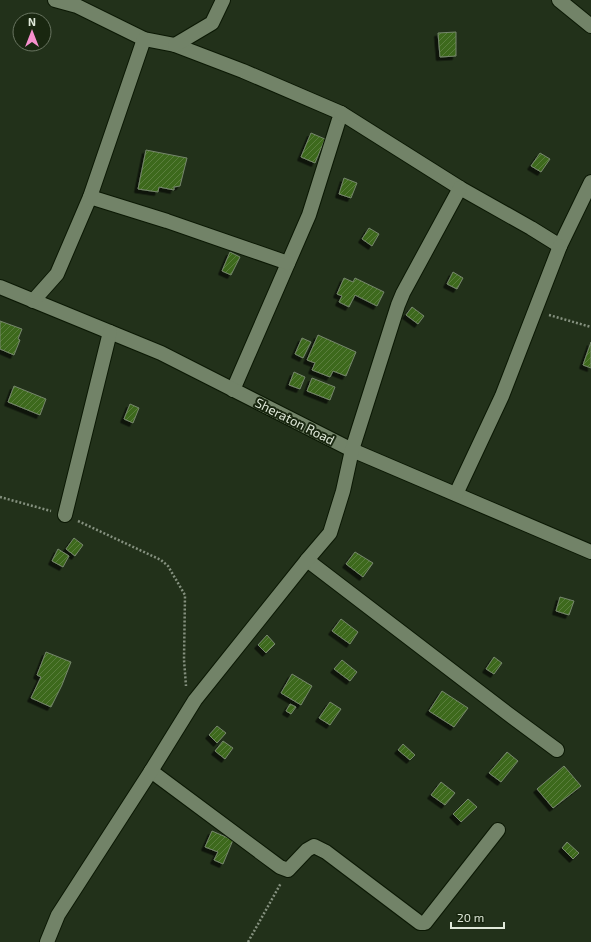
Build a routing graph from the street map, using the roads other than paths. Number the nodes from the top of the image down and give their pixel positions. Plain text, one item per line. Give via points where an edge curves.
1 (55, 0) edge
2 (223, 0) edge
3 (559, 0) edge
4 (590, 23) edge
5 (144, 39) junction
6 (175, 45) junction
7 (341, 113) junction
8 (591, 182) edge
9 (460, 188) junction
10 (90, 197) junction
11 (560, 246) junction
12 (288, 263) junction
13 (0, 287) edge
14 (33, 301) junction
15 (110, 332) junction
16 (233, 390) junction
17 (352, 450) junction
18 (456, 494) junction
19 (64, 515) road end
20 (591, 552) edge
21 (307, 560) junction
22 (557, 750) dead end
23 (151, 771) junction
24 (498, 830) dead end
25 (47, 942) edge

1 - 5 street via 77,6
2 - 6 street via 212,23
3 - 4 street
5 - 6 street
5 - 10 street
6 - 7 street
7 - 9 street
7 - 12 street via 309,215
8 - 11 street
9 - 11 street
9 - 17 street via 398,305
10 - 12 street
10 - 14 street via 57,274
11 - 18 street via 502,396
12 - 16 street
13 - 14 street, Sheraton Road
14 - 15 street, Sheraton Road
15 - 16 street, Sheraton Road via 162,353
15 - 19 street
16 - 17 street, Sheraton Road
17 - 18 street, Sheraton Road
17 - 21 street via 344,491 330,533
18 - 20 street, Sheraton Road
21 - 22 street
21 - 23 street via 195,700
23 - 24 street via 280,867 288,870 314,846 326,852 420,924 425,923
23 - 25 street via 58,915

